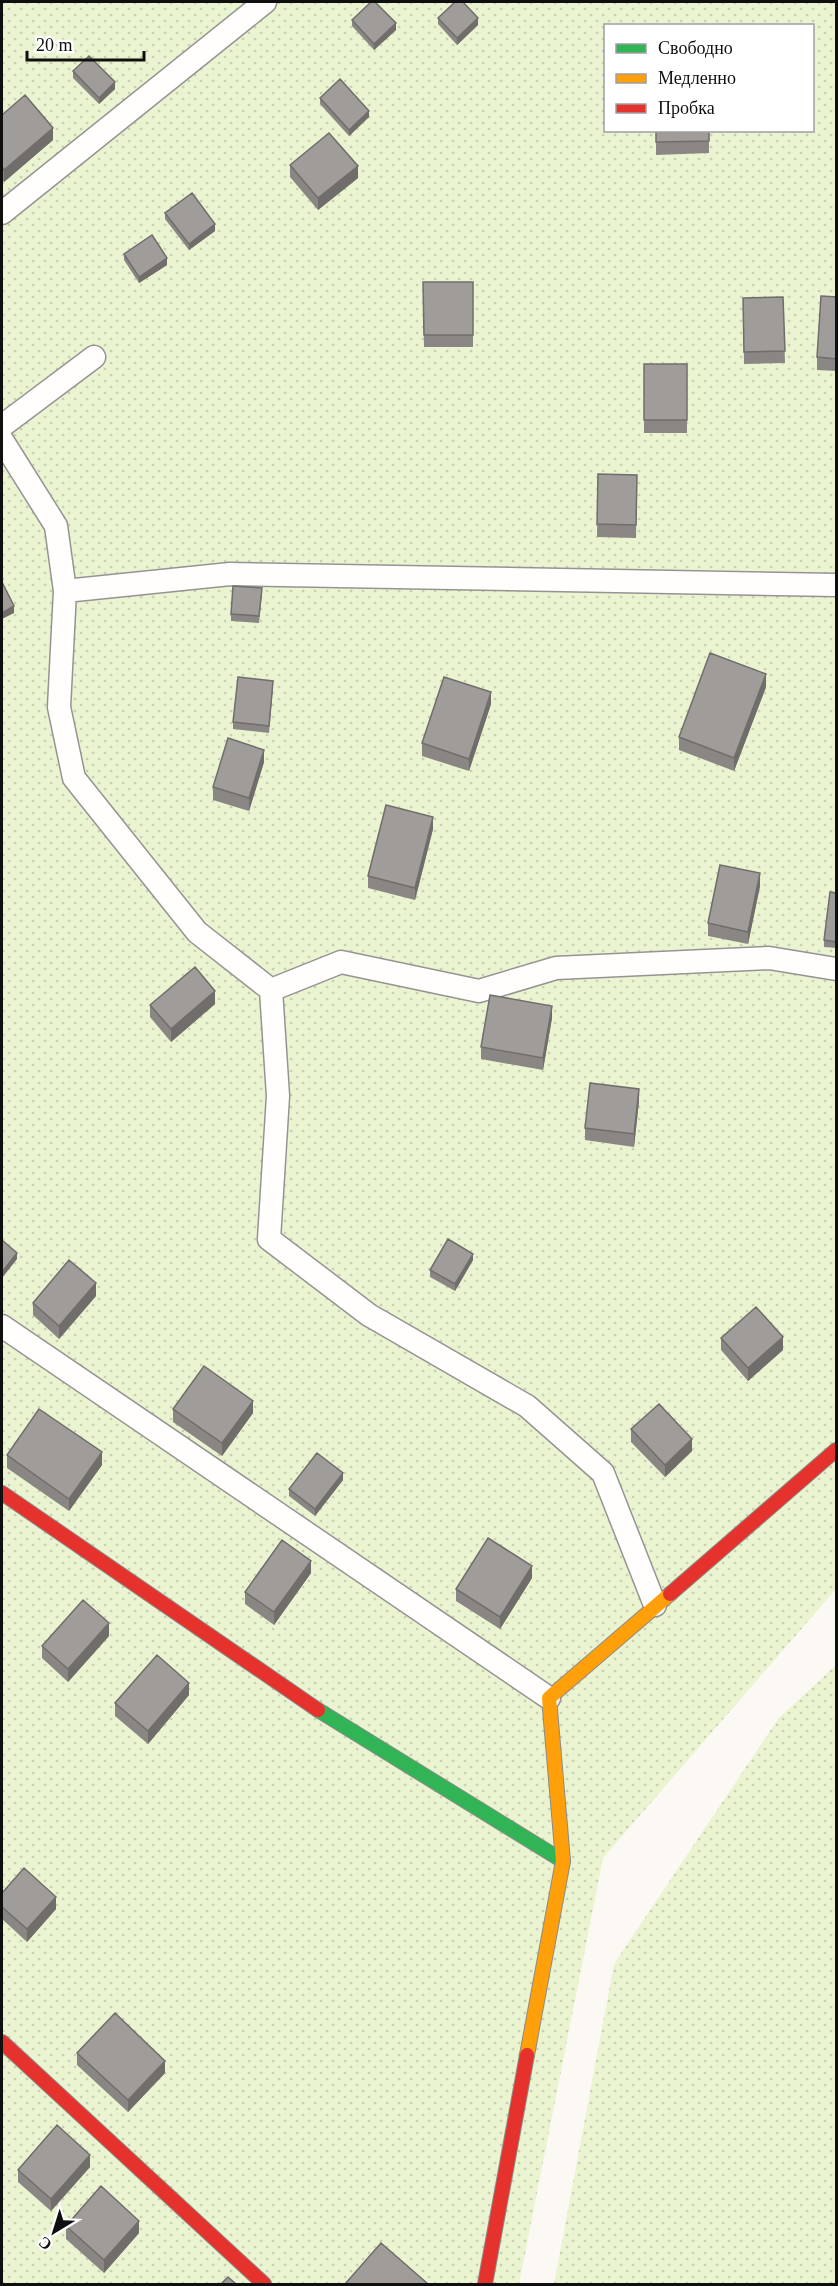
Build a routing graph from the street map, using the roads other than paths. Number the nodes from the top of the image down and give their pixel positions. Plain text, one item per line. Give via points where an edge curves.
1 (264, 2) edge
2 (2, 213) edge
3 (94, 357) dead end
4 (2, 426) edge
5 (2, 440) edge
6 (837, 585) edge
7 (65, 591) junction
8 (837, 969) edge
9 (271, 990) junction
10 (2, 1326) edge
11 (837, 1450) edge
12 (2, 1493) edge
13 (655, 1605) junction
14 (549, 1698) junction
15 (563, 1861) junction
16 (2, 2043) edge
17 (264, 2284) edge
18 (485, 2284) edge

1 - 2 lane
3 - 4 lane
5 - 7 lane via 56,526
6 - 7 lane via 230,574
7 - 9 lane via 59,707 74,778 197,932
8 - 9 lane via 769,958 556,968 478,991 341,962
9 - 13 lane via 278,1096 270,1239 369,1315 527,1406 603,1473
10 - 14 lane
11 - 13 street
12 - 15 street via 354,1734
13 - 14 street
14 - 15 street
15 - 18 street
16 - 17 street

